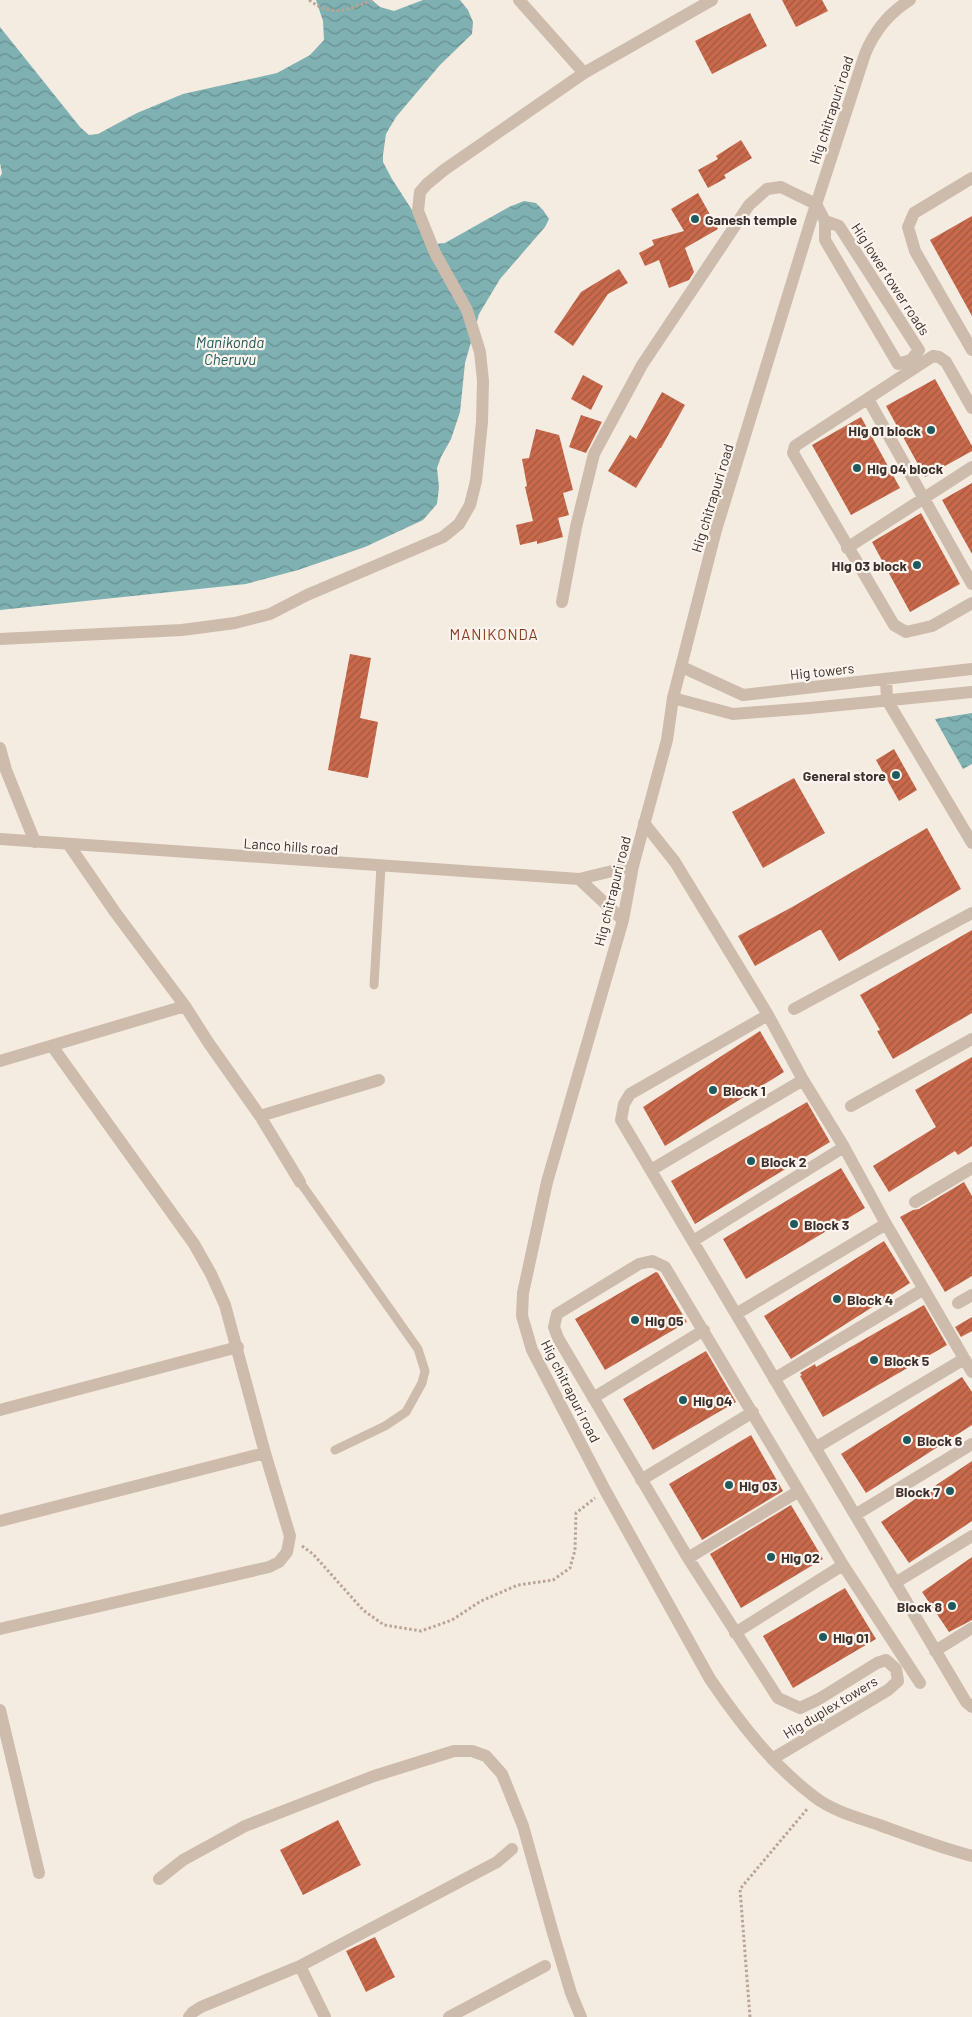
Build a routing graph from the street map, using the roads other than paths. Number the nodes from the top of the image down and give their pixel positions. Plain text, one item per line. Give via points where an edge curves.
1 (519, 0) edge
2 (712, 0) edge
3 (910, 0) edge
4 (584, 73) junction
5 (972, 178) edge
6 (816, 204) junction
7 (825, 221) junction
8 (972, 322) edge
9 (960, 328) junction
10 (972, 350) edge
11 (913, 364) junction
12 (868, 399) junction
13 (972, 408) edge
14 (972, 467) edge
15 (923, 498) junction
16 (847, 548) junction
17 (972, 584) edge
18 (562, 602) dead end
19 (972, 603) edge
20 (0, 639) edge
21 (682, 667) junction
22 (972, 669) edge
23 (886, 679) junction
24 (972, 692) edge
25 (673, 698) junction
26 (887, 700) junction
27 (0, 748) edge
28 (644, 823) junction
29 (0, 839) edge
30 (35, 842) junction
31 (972, 843) edge
32 (69, 845) junction
33 (633, 866) junction
34 (380, 867) junction
35 (579, 880) junction
36 (972, 914) edge
37 (623, 920) junction
38 (374, 985) dead end
39 (186, 1006) junction
40 (794, 1009) dead end
41 (768, 1015) junction
42 (972, 1039) edge
43 (52, 1046) junction
44 (1, 1060) edge
45 (379, 1080) dead end
46 (803, 1080) junction
47 (851, 1106) dead end
48 (260, 1116) junction
49 (844, 1147) junction
50 (972, 1168) edge
51 (651, 1170) junction
52 (300, 1182) joint
53 (915, 1202) dead end
54 (886, 1224) junction
55 (693, 1241) junction
56 (924, 1289) junction
57 (972, 1295) edge
58 (958, 1303) dead end
59 (736, 1314) junction
60 (704, 1330) junction
61 (238, 1347) junction
62 (964, 1359) junction
63 (972, 1372) edge
64 (774, 1379) junction
65 (593, 1398) junction
66 (0, 1410) edge
67 (753, 1412) junction
68 (972, 1444) edge
69 (816, 1448) junction
70 (335, 1450) dead end
71 (265, 1453) junction
72 (641, 1480) junction
73 (799, 1491) junction
74 (855, 1515) junction
75 (0, 1521) edge
76 (972, 1536) edge
77 (688, 1558) junction
78 (843, 1565) junction
79 (895, 1583) junction
80 (972, 1628) edge
81 (0, 1629) edge
82 (735, 1632) junction
83 (935, 1651) junction
84 (920, 1683) dead end
85 (972, 1706) edge
86 (0, 1710) edge
87 (772, 1759) junction
88 (512, 1849) dead end
89 (972, 1856) edge
90 (39, 1873) dead end
91 (159, 1879) dead end
92 (300, 1966) junction
93 (545, 1966) dead end
94 (189, 2017) edge
95 (325, 2017) edge
96 (449, 2017) edge
97 (581, 2017) edge

1 - 4 street
2 - 4 street
3 - 6 street, Hig chitrapuri road via 872,37
4 - 20 street via 444,170 420,192 420,219 467,310 480,352 483,381 476,482 470,505 458,524 443,537 270,614 182,630
5 - 9 street via 914,212 908,227 915,251
6 - 7 street
6 - 18 street via 781,187 767,189 749,205 642,365 594,454
6 - 21 street, Hig chitrapuri road via 716,530
7 - 11 street, Hig lower tower roads via 839,226 919,350
7 - 11 street via 825,240 898,364
8 - 9 street
9 - 10 street
11 - 12 street
11 - 13 street via 932,356 946,362
12 - 15 street
12 - 16 street via 795,446 793,453
14 - 15 street
15 - 16 street
15 - 17 street
16 - 19 street via 894,625 906,632 932,626
21 - 23 street, Hig towers via 743,695
21 - 25 street, Hig chitrapuri road
22 - 23 street, Hig towers
23 - 26 street
24 - 26 street
25 - 26 street via 732,714
25 - 28 street, Hig chitrapuri road via 667,740
26 - 31 street
27 - 30 street
28 - 33 street, Hig chitrapuri road
28 - 41 street via 674,862
29 - 30 street, Lanco hills road
30 - 32 street, Lanco hills road
32 - 34 street, Lanco hills road
32 - 39 street
33 - 35 street, Lanco hills road
33 - 37 street, Hig chitrapuri road
34 - 35 street, Lanco hills road
34 - 38 lane
35 - 37 street
36 - 40 street
37 - 87 street, Hig chitrapuri road via 547,1182 523,1293 522,1316 532,1350 710,1679
39 - 43 street
39 - 48 street
41 - 46 street
41 - 51 street via 630,1094 621,1120
42 - 47 street
43 - 44 street
43 - 61 street via 194,1244 225,1305
45 - 48 street
46 - 49 street
46 - 51 street
48 - 52 street
49 - 54 street
49 - 55 street
50 - 53 street
51 - 55 street
52 - 70 lane via 418,1349 426,1371 406,1412 386,1426
54 - 56 street
54 - 59 street
55 - 59 street
56 - 62 street
56 - 64 street
57 - 58 street
59 - 64 street
60 - 65 street
60 - 65 street via 666,1266 652,1261 639,1264 557,1314 554,1327 558,1338
60 - 67 street
61 - 66 street
61 - 71 street
62 - 63 street
62 - 69 street
64 - 69 street
65 - 72 street
67 - 72 street
67 - 73 street
68 - 74 street
69 - 74 street
71 - 75 street
71 - 81 street via 290,1536 287,1552 279,1562 269,1567
72 - 77 street
73 - 77 street
73 - 78 street
74 - 79 street
76 - 79 street
77 - 82 street
78 - 82 street
78 - 84 street
79 - 83 street
80 - 83 street
82 - 87 street, Hig duplex towers via 778,1698 800,1708 877,1663 886,1660 896,1669 898,1681 888,1690
83 - 85 street via 966,1702
86 - 90 street
87 - 89 street, Hig chitrapuri road via 817,1798 855,1818
88 - 92 street via 497,1862
91 - 97 street via 183,1860 245,1826 374,1776 454,1751 472,1751 486,1756 502,1774 523,1826 555,1941
92 - 94 street via 201,2007
92 - 95 street
93 - 96 street

